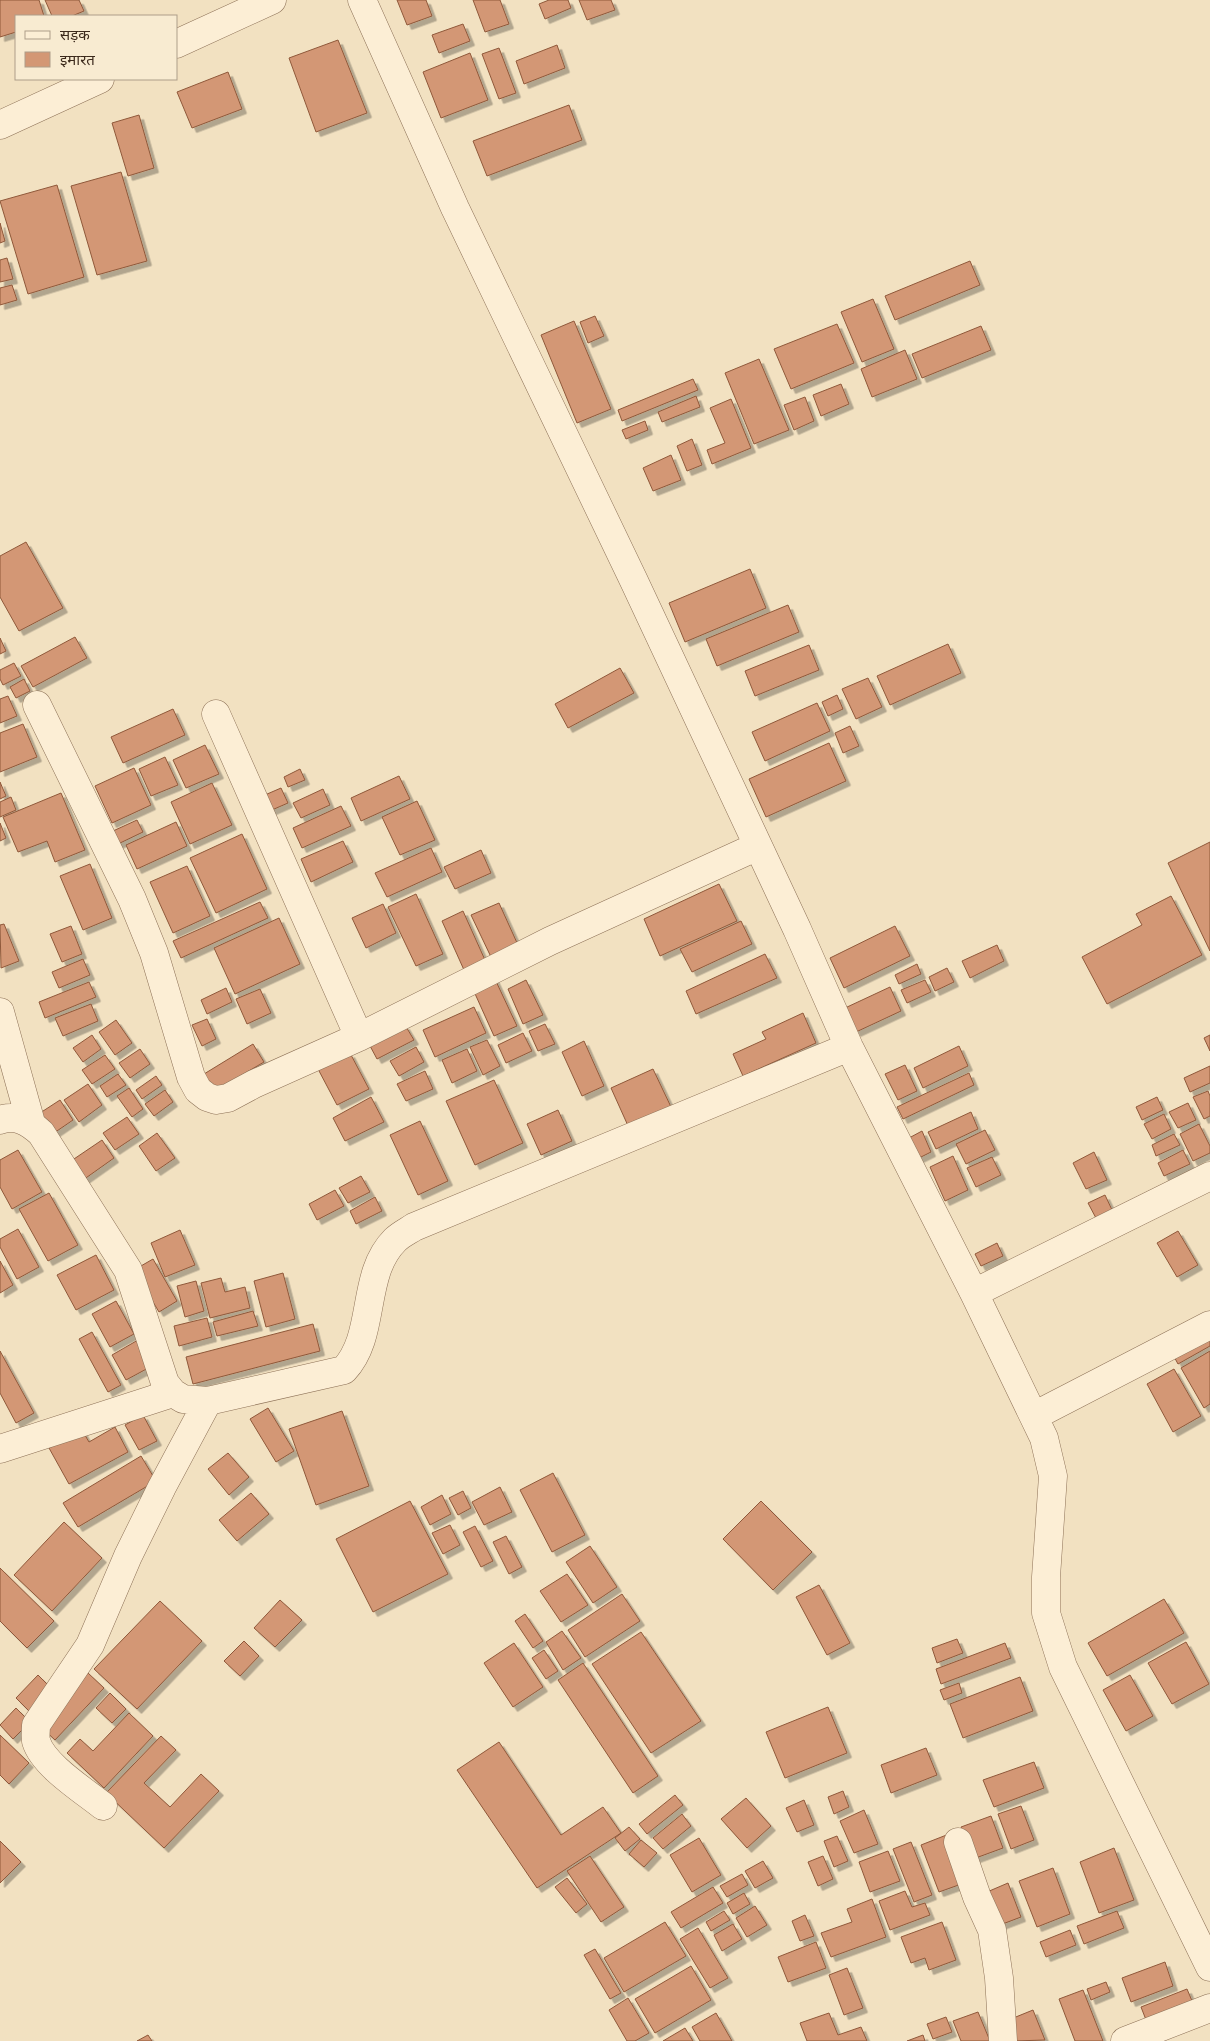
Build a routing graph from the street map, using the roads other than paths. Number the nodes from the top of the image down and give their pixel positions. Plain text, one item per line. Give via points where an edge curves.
1 (272, 0) edge
2 (362, 0) edge
3 (178, 43) edge
4 (98, 80) edge
5 (0, 125) edge
6 (37, 705) dead end
7 (216, 714) dead end
8 (758, 846) junction
9 (0, 1012) edge
10 (359, 1037) junction
11 (849, 1047) junction
12 (0, 1120) edge
13 (31, 1123) junction
14 (1210, 1176) edge
15 (974, 1293) junction
16 (1210, 1325) edge
17 (173, 1393) junction
18 (208, 1401) junction
19 (1034, 1416) junction
20 (0, 1449) edge
21 (103, 1806) dead end
22 (958, 1842) dead end
23 (1210, 1967) edge
24 (1210, 2008) edge
25 (1003, 2041) edge
26 (1125, 2041) edge

1 - 3 street
2 - 8 street via 455,208
4 - 5 street
6 - 10 street via 154,953 190,1077 198,1090 216,1100 228,1098
7 - 10 street
8 - 10 street via 550,941
8 - 11 street
9 - 13 street
11 - 15 street
11 - 18 street via 414,1227 395,1240 382,1258 375,1274 358,1348 353,1361 344,1370
12 - 13 street via 18,1118
13 - 17 street via 41,1133 128,1270 165,1384
14 - 15 street
15 - 19 street
16 - 19 street
17 - 18 street via 193,1402
17 - 20 street
18 - 21 street via 158,1495 90,1645 36,1725 36,1739 42,1753
19 - 23 street via 1044,1438 1053,1476 1046,1613 1063,1667
22 - 25 street via 992,1930
24 - 26 street

